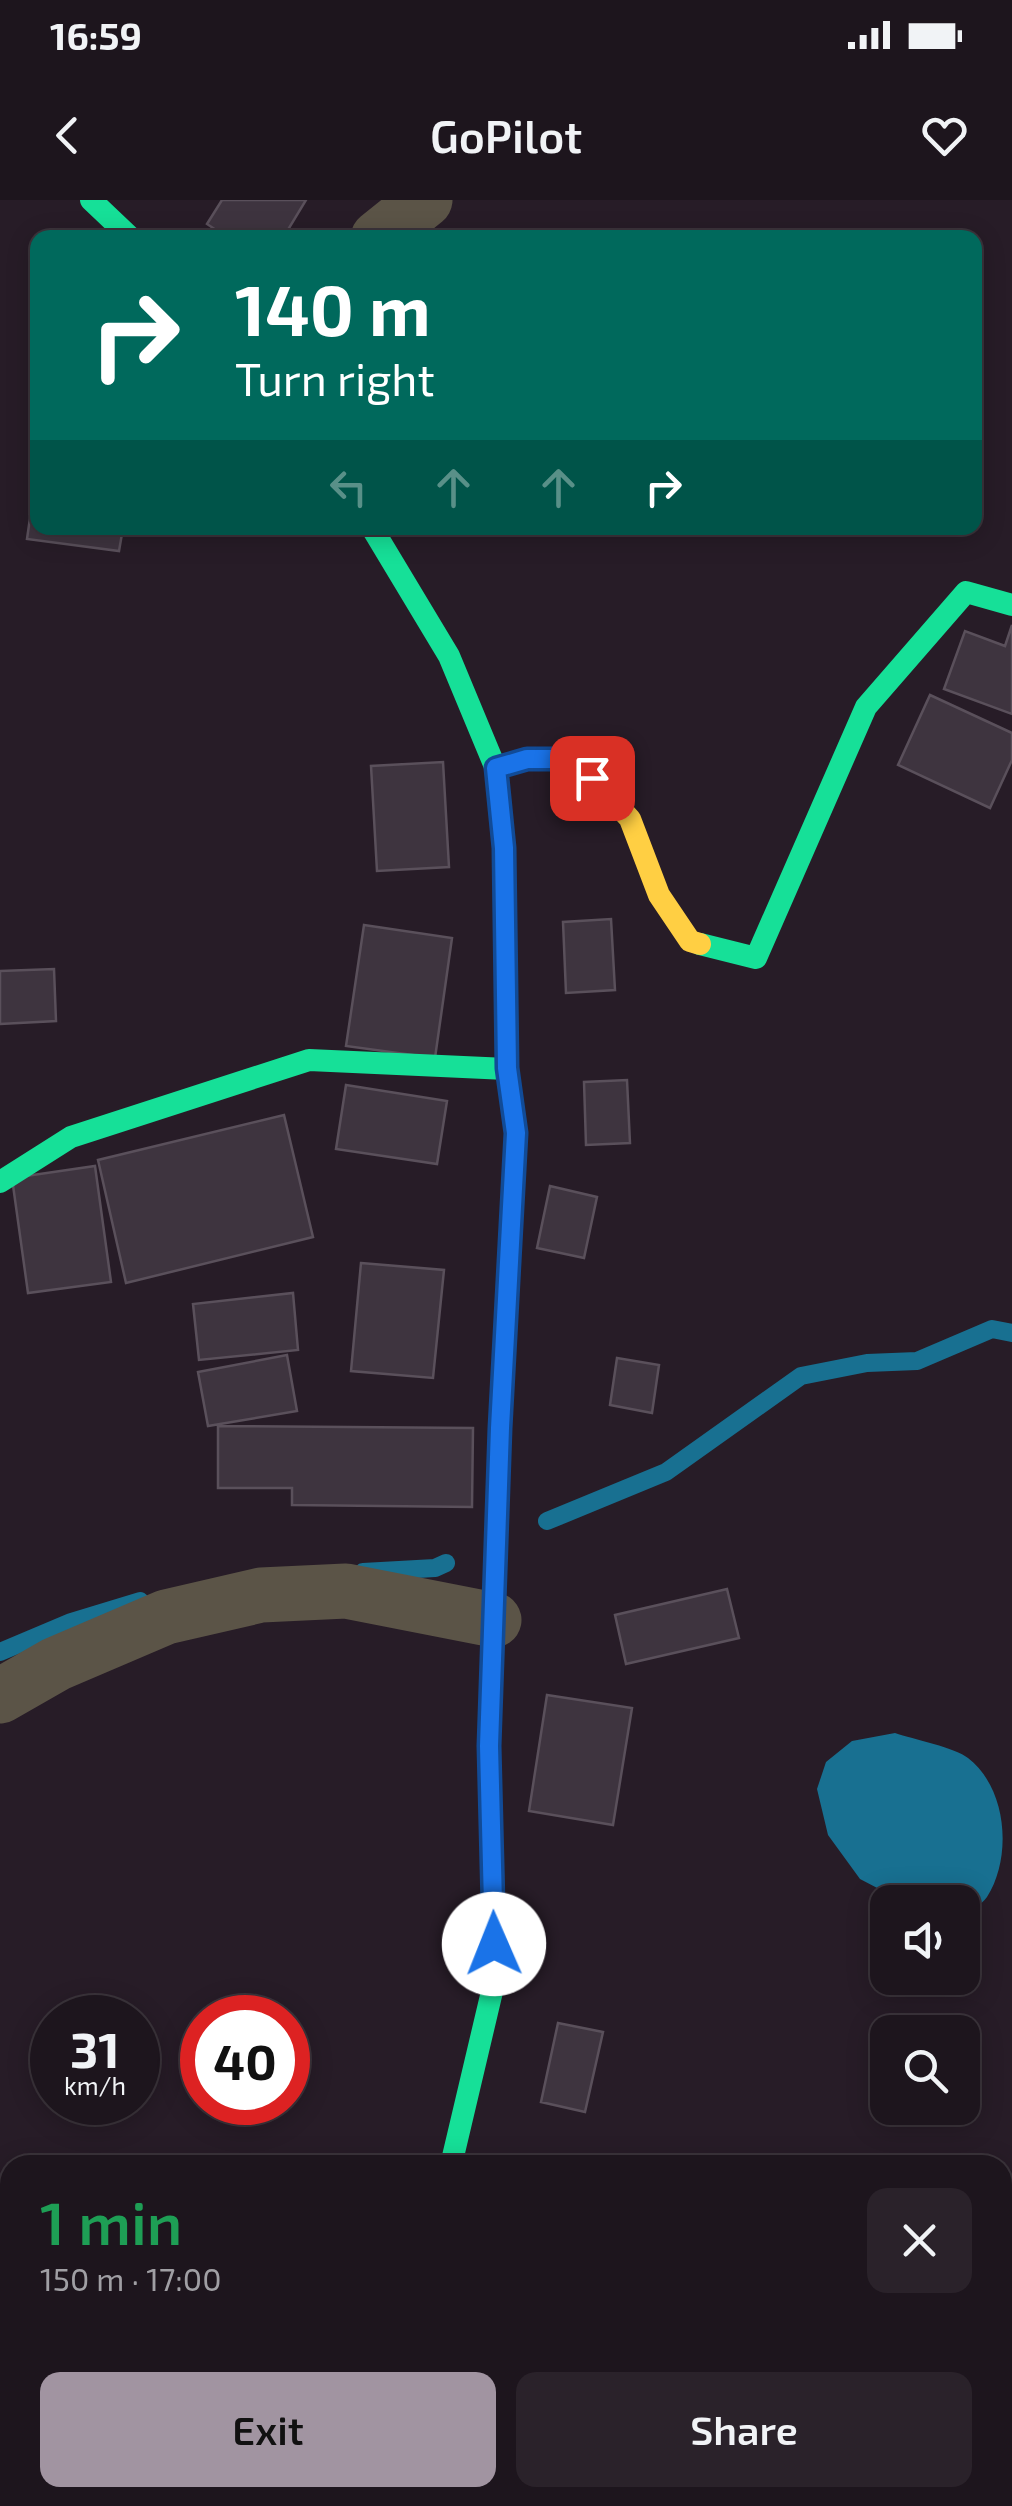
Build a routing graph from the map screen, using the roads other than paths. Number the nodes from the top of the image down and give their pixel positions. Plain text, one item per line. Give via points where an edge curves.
1 (91, 200) edge
2 (425, 200) edge
3 (122, 230) edge
4 (388, 230) edge
5 (376, 535) edge
6 (1012, 605) edge
7 (496, 768) junction
8 (507, 1068) junction
9 (0, 1182) edge
10 (494, 1620) junction
11 (0, 1696) edge
12 (454, 2155) edge

1 - 3 street
2 - 4 street
5 - 7 street via 449,656
6 - 7 street via 966,592 866,707 756,958 690,941 660,896 630,819 566,759
7 - 8 street via 504,848
8 - 9 street via 309,1060 71,1138
8 - 10 street via 516,1133
10 - 11 street via 346,1592 261,1595 166,1617
10 - 12 street via 494,1984

